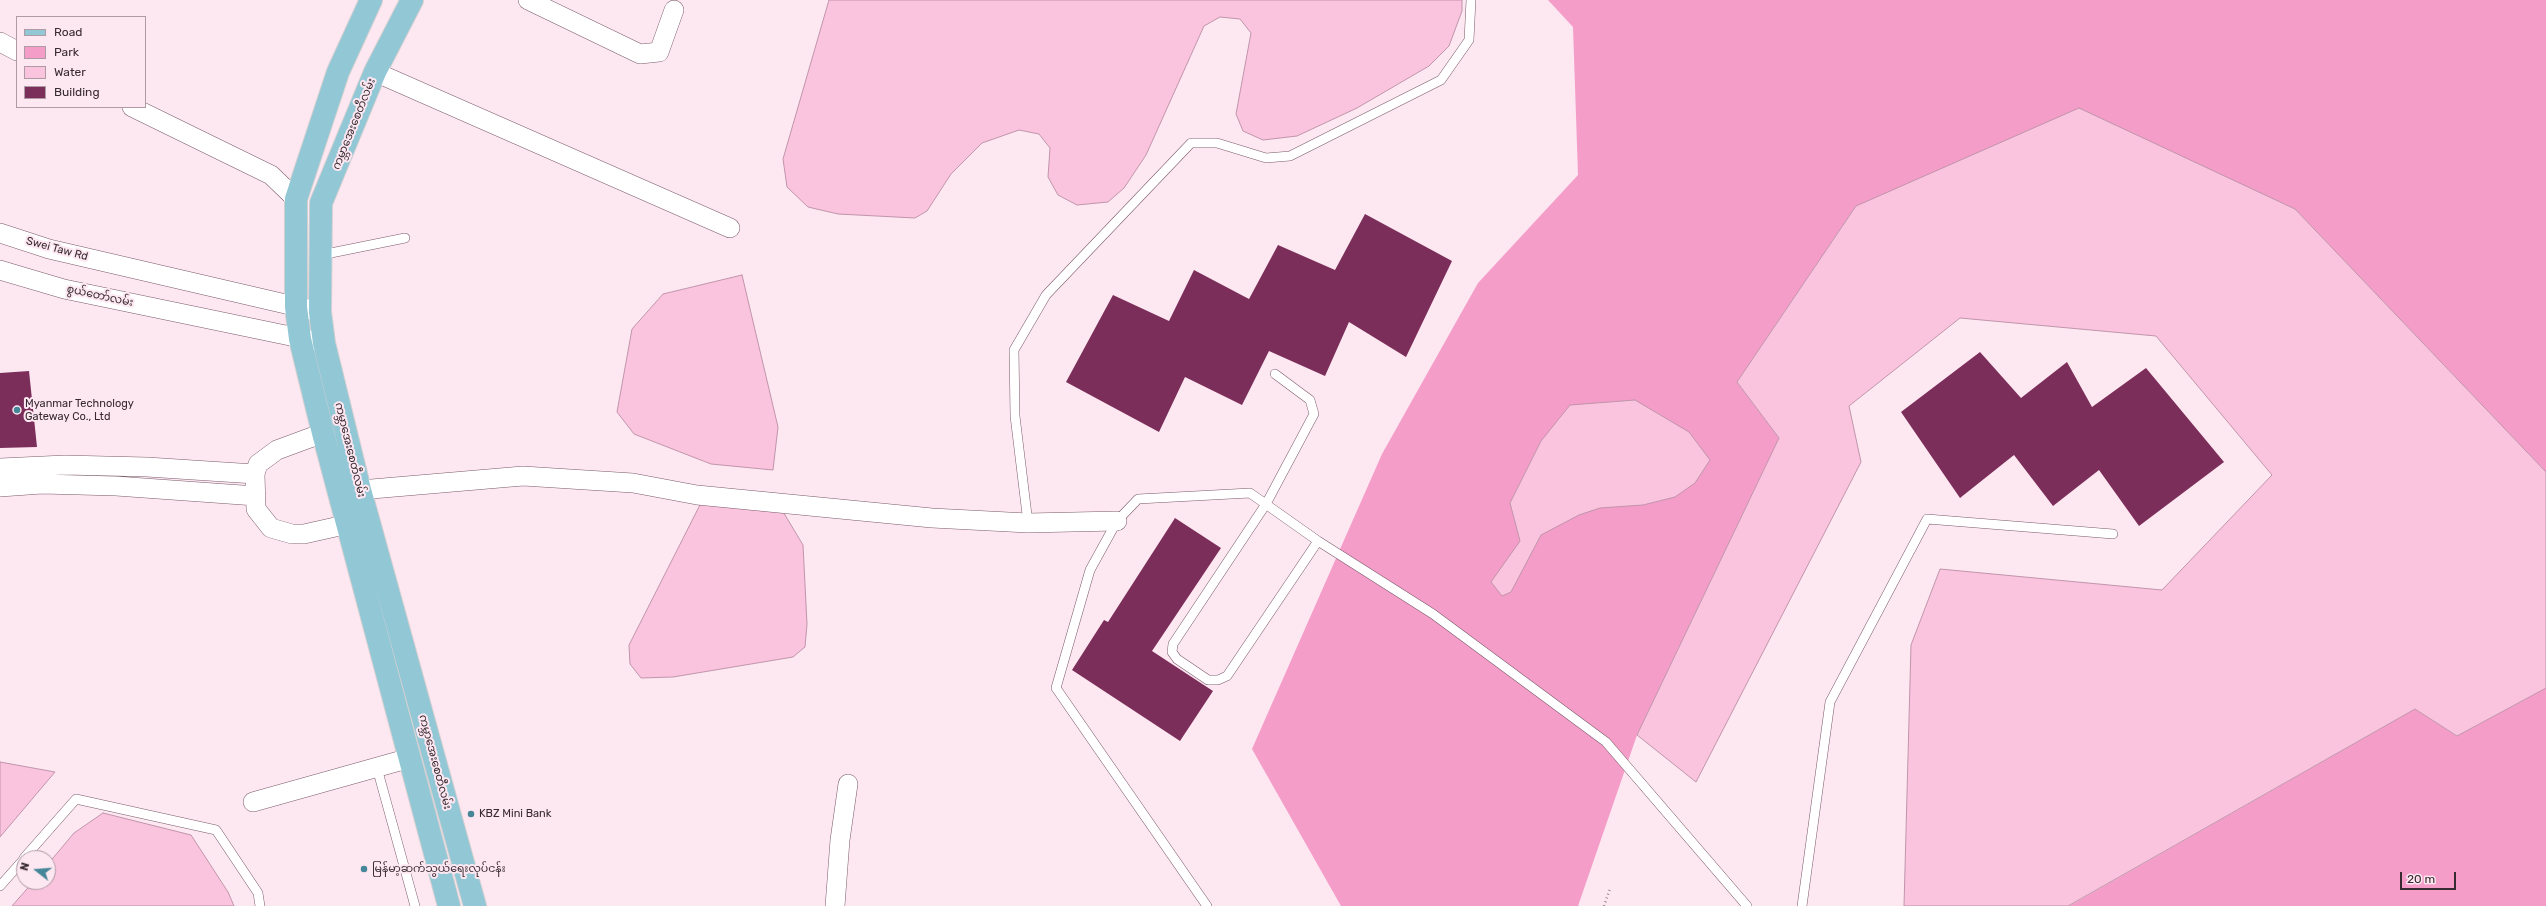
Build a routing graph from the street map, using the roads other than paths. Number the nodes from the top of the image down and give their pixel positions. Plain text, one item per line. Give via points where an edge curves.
1 (371, 0) edge
2 (412, 0) edge
3 (528, 0) edge
4 (1471, 0) edge
5 (674, 10) dead end
6 (374, 72) junction
7 (134, 108) edge
8 (296, 199) junction
9 (730, 228) dead end
10 (0, 233) edge
11 (405, 238) dead end
12 (320, 255) junction
13 (0, 270) edge
14 (296, 307) junction
15 (320, 312) junction
16 (300, 339) junction
17 (324, 342) junction
18 (1275, 374) dead end
19 (322, 433) junction
20 (0, 468) edge
21 (255, 474) junction
22 (0, 487) edge
23 (360, 490) junction
24 (256, 496) junction
25 (1266, 504) junction
26 (1117, 521) junction
27 (357, 522) junction
28 (1028, 523) junction
29 (2113, 534) dead end
30 (1318, 541) junction
31 (428, 738) junction
32 (408, 750) junction
33 (377, 768) junction
34 (848, 784) dead end
35 (253, 802) dead end
36 (31, 850) edge
37 (16, 867) edge
38 (0, 886) edge
39 (260, 906) edge
40 (415, 906) edge
41 (449, 906) edge
42 (475, 906) edge
43 (835, 906) edge
44 (1207, 906) edge
45 (1747, 906) edge
46 (1802, 906) edge

1 - 8 main road, ကမ္ဘာအေးစေတီလမ်း via 338,72
2 - 6 main road, ကမ္ဘာအေးစေတီလမ်း
3 - 5 street via 640,54 659,52
4 - 28 lane via 1469,40 1441,80 1290,156 1266,158 1217,143 1191,143 1046,295 1014,350 1014,416
6 - 9 street
6 - 12 main road, ကမ္ဘာအေးစေတီလမ်း via 321,203
7 - 8 street via 271,175
8 - 14 main road, ကမ္ဘာအေးစေတီလမ်း
10 - 14 street, Swei Taw Rd via 49,248
11 - 12 lane
12 - 15 main road, ကမ္ဘာအေးစေတီလမ်း
13 - 16 street, စွယ်တော်လမ်း via 64,289
14 - 15 street, Swei Taw Rd
14 - 16 main road, ကမ္ဘာအေးစေတီလမ်း
15 - 17 main road, ကမ္ဘာအေးစေတီလမ်း
16 - 17 street, စွယ်တော်လမ်း
16 - 19 main road, ကမ္ဘာအေးစေတီလမ်း
17 - 23 main road, ကမ္ဘာအေးစေတီလမ်း
18 - 25 lane via 1310,400 1314,414
19 - 21 street via 277,450 258,464
19 - 27 main road, ကမ္ဘာအေးစေတီလမ်း
20 - 21 street via 87,465
21 - 24 street
22 - 24 street via 42,484 116,486
23 - 27 main road, ကမ္ဘာအေးစေတီလမ်း
23 - 28 street via 523,476 633,483 697,495 790,506
24 - 27 street via 256,509 271,528 292,534 304,534
25 - 26 lane via 1250,493 1138,499
25 - 30 lane
25 - 30 lane via 1173,644 1172,652 1177,659 1208,680 1218,680 1227,676
26 - 28 street
26 - 44 lane via 1090,570 1056,688
27 - 31 main road, ကမ္ဘာအေးစေတီလမ်း
27 - 32 main road, ကမ္ဘာအေးစေတီလမ်း
29 - 46 lane via 1927,519 1830,702
30 - 45 lane via 1433,614 1606,742
31 - 32 main road
31 - 42 main road, ကမ္ဘာအေးစေတီလမ်း
32 - 33 street
32 - 41 main road, ကမ္ဘာအေးစေတီလမ်း
33 - 35 street
33 - 40 lane
34 - 43 street via 840,840
36 - 39 lane via 76,799 216,830 258,893
37 - 38 lane

